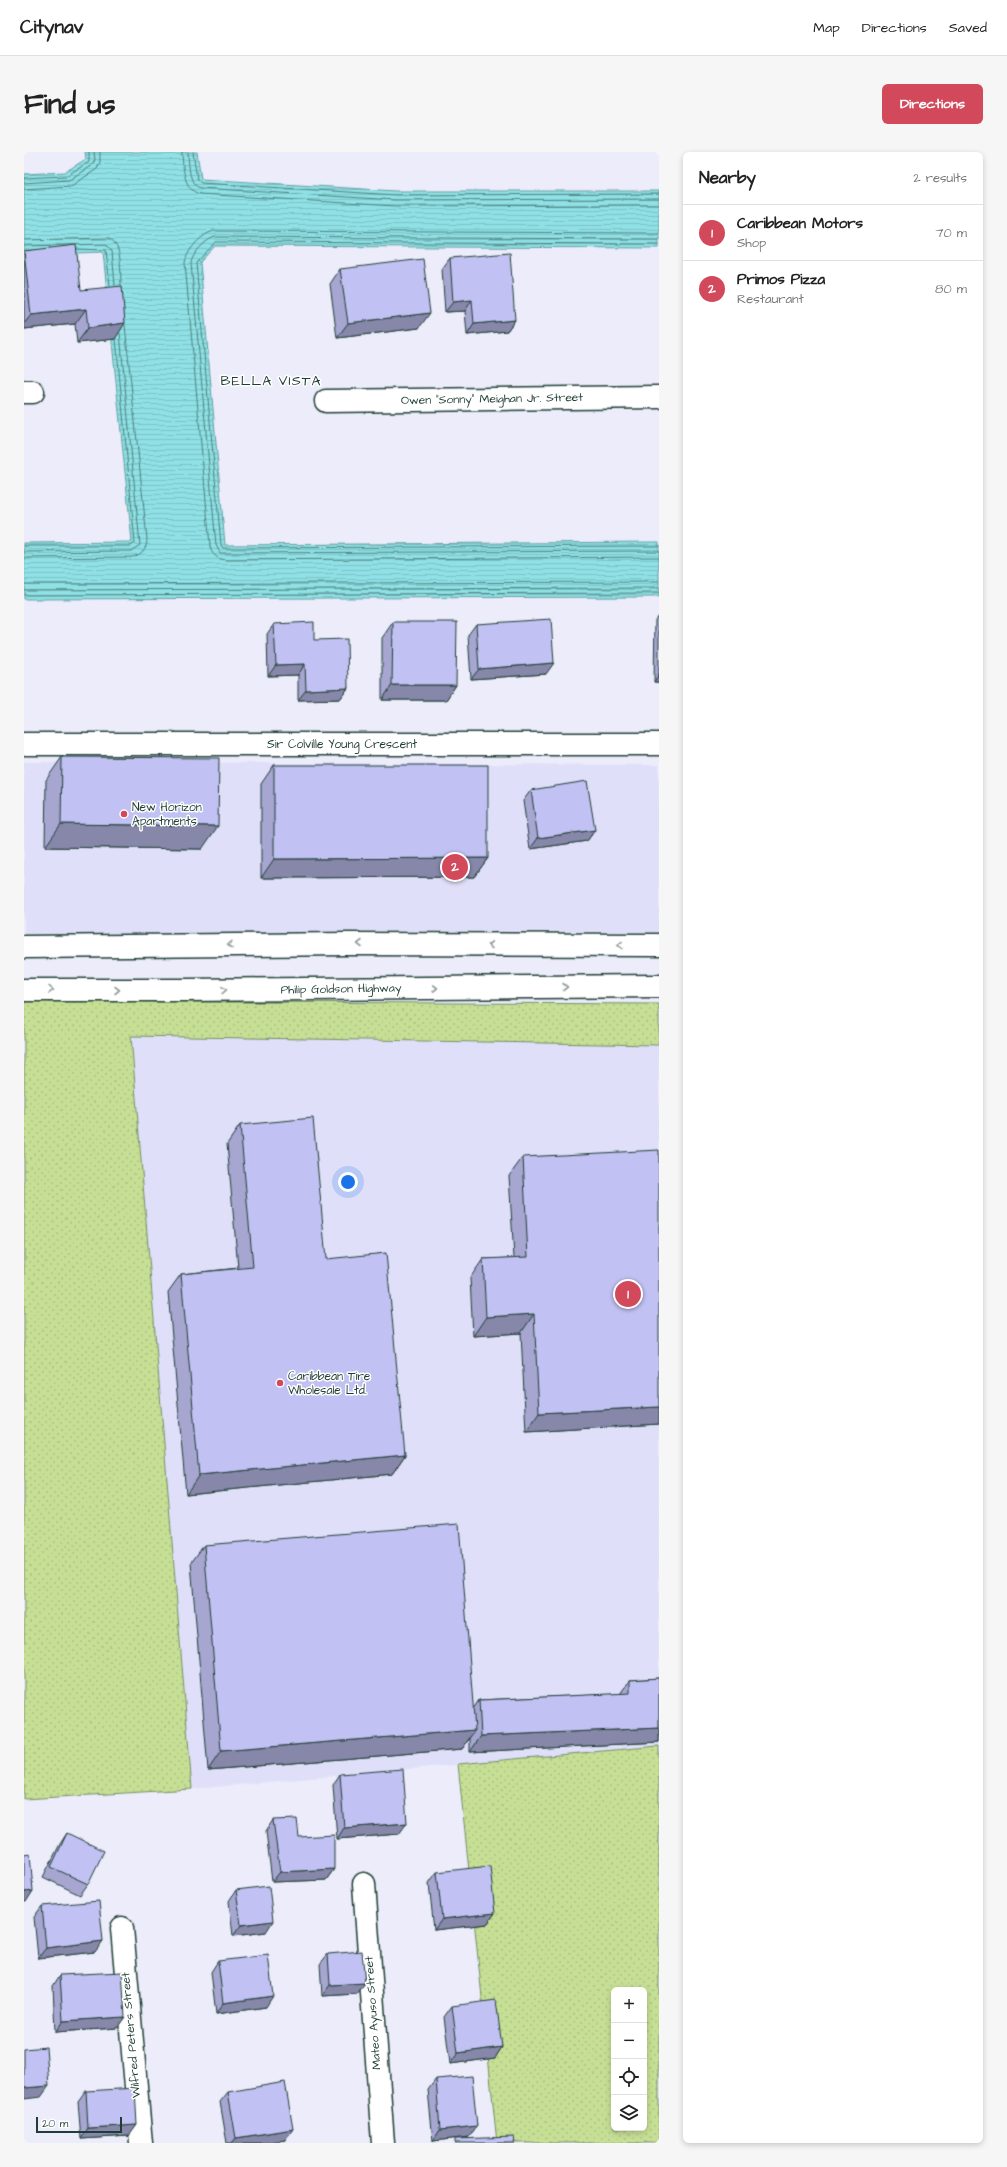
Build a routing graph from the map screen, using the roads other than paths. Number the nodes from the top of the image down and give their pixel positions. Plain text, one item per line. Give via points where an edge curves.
1 (659, 397) edge
2 (326, 401) dead end
3 (24, 744) edge
4 (659, 744) edge
5 (659, 945) edge
6 (24, 948) edge
7 (659, 986) edge
8 (24, 990) edge
9 (364, 1884) dead end
10 (122, 1928) dead end
11 (141, 2143) edge
12 (383, 2143) edge

1 - 2 main road, Owen "Sonny" Meighan Jr. Street
3 - 4 main road, Sir Colville Young Crescent
5 -> 6 main road via 346,944
8 -> 7 main road, Philip Goldson Highway
9 - 12 main road, Mateo Ayuso Street
10 - 11 main road, Wilfred Peters Street

